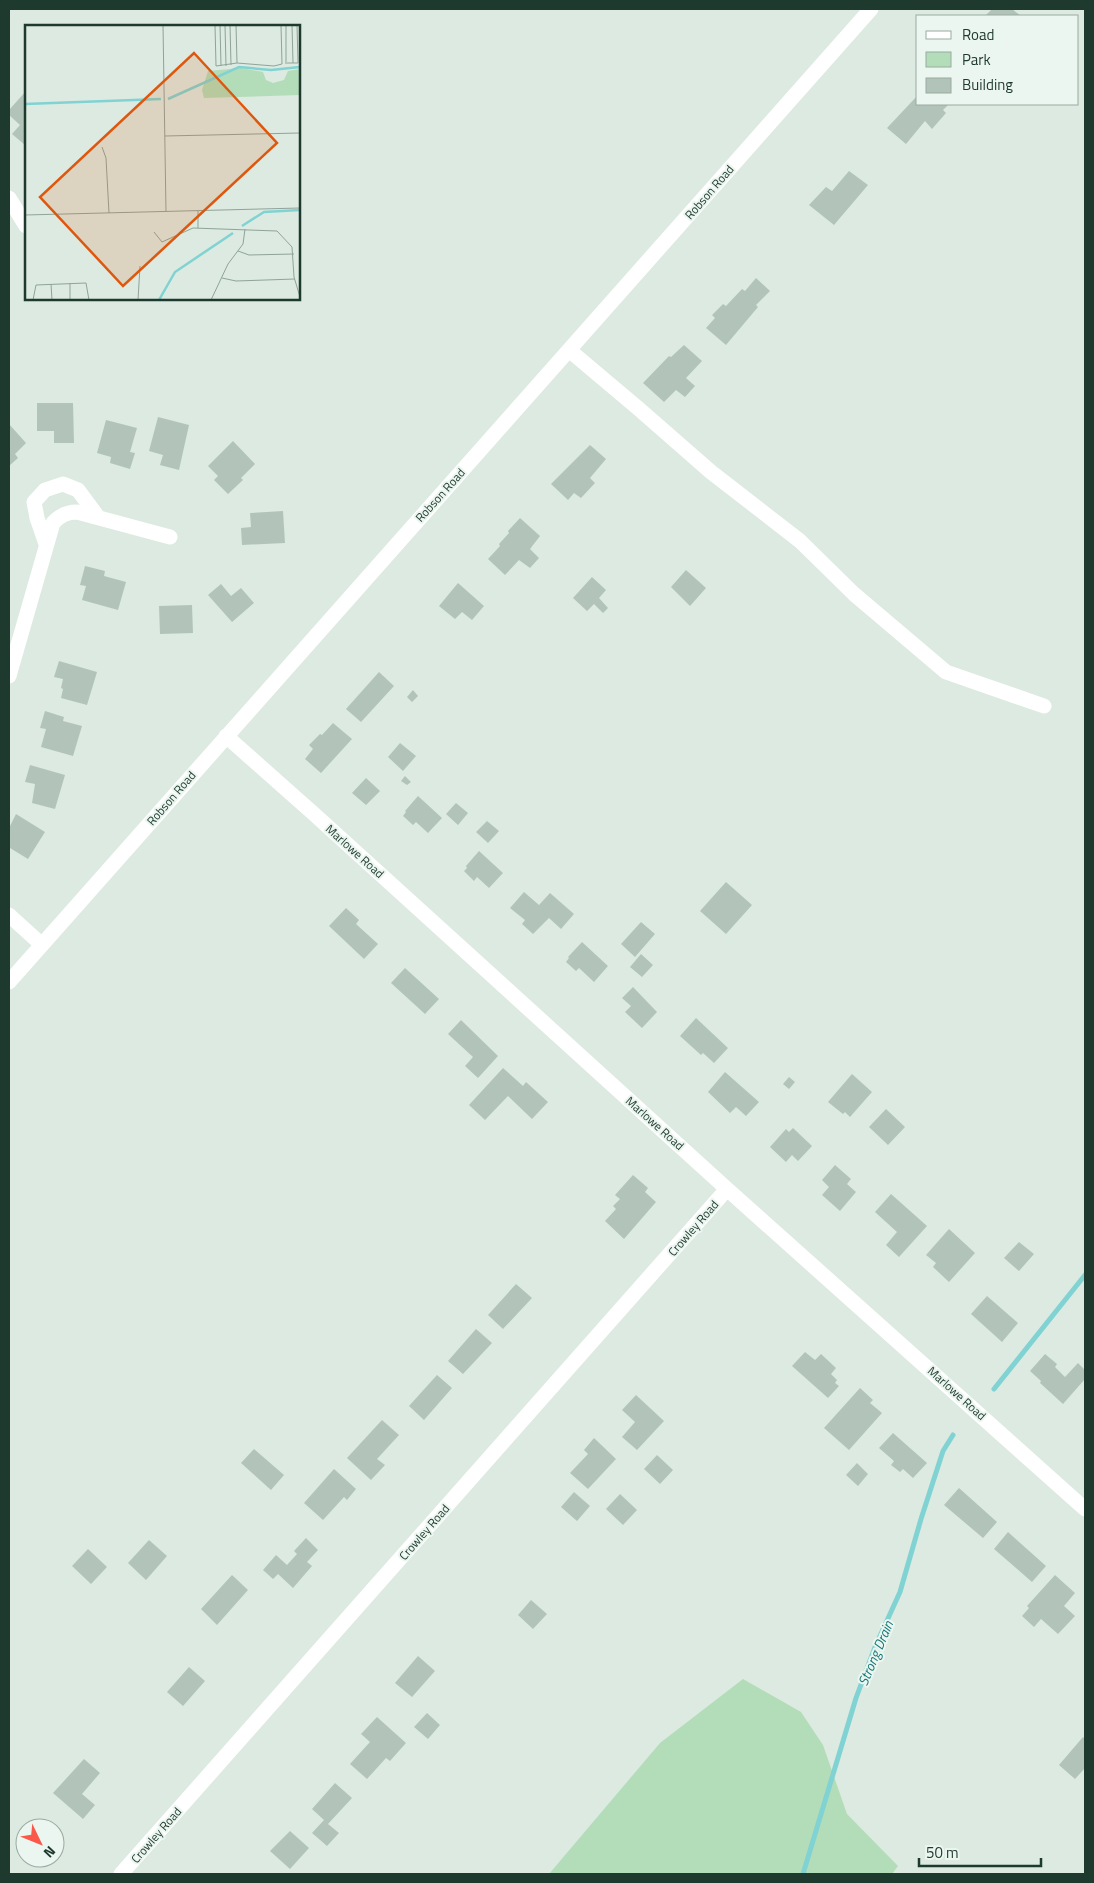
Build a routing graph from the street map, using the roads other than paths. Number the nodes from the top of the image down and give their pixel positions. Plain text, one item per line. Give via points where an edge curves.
1 (871, 9) edge
2 (9, 198) edge
3 (25, 224) edge
4 (569, 350) junction
5 (98, 517) junction
6 (170, 537) dead end
7 (46, 544) junction
8 (9, 676) edge
9 (1044, 706) dead end
10 (226, 736) junction
11 (9, 915) edge
12 (42, 945) junction
13 (9, 982) edge
14 (727, 1189) junction
15 (1085, 1509) edge
16 (121, 1874) edge

1 - 4 street, Robson Road
2 - 3 street
4 - 9 street via 711,472 800,542 854,594 946,672
4 - 10 street, Robson Road
5 - 6 street
5 - 7 street via 78,512 63,514 52,523
5 - 7 street via 78,490 64,484 45,490 34,502
7 - 8 street
10 - 12 street, Robson Road
10 - 14 street, Marlowe Road
11 - 12 street
12 - 13 street, Robson Road
14 - 15 street, Marlowe Road
14 - 16 street, Crowley Road

